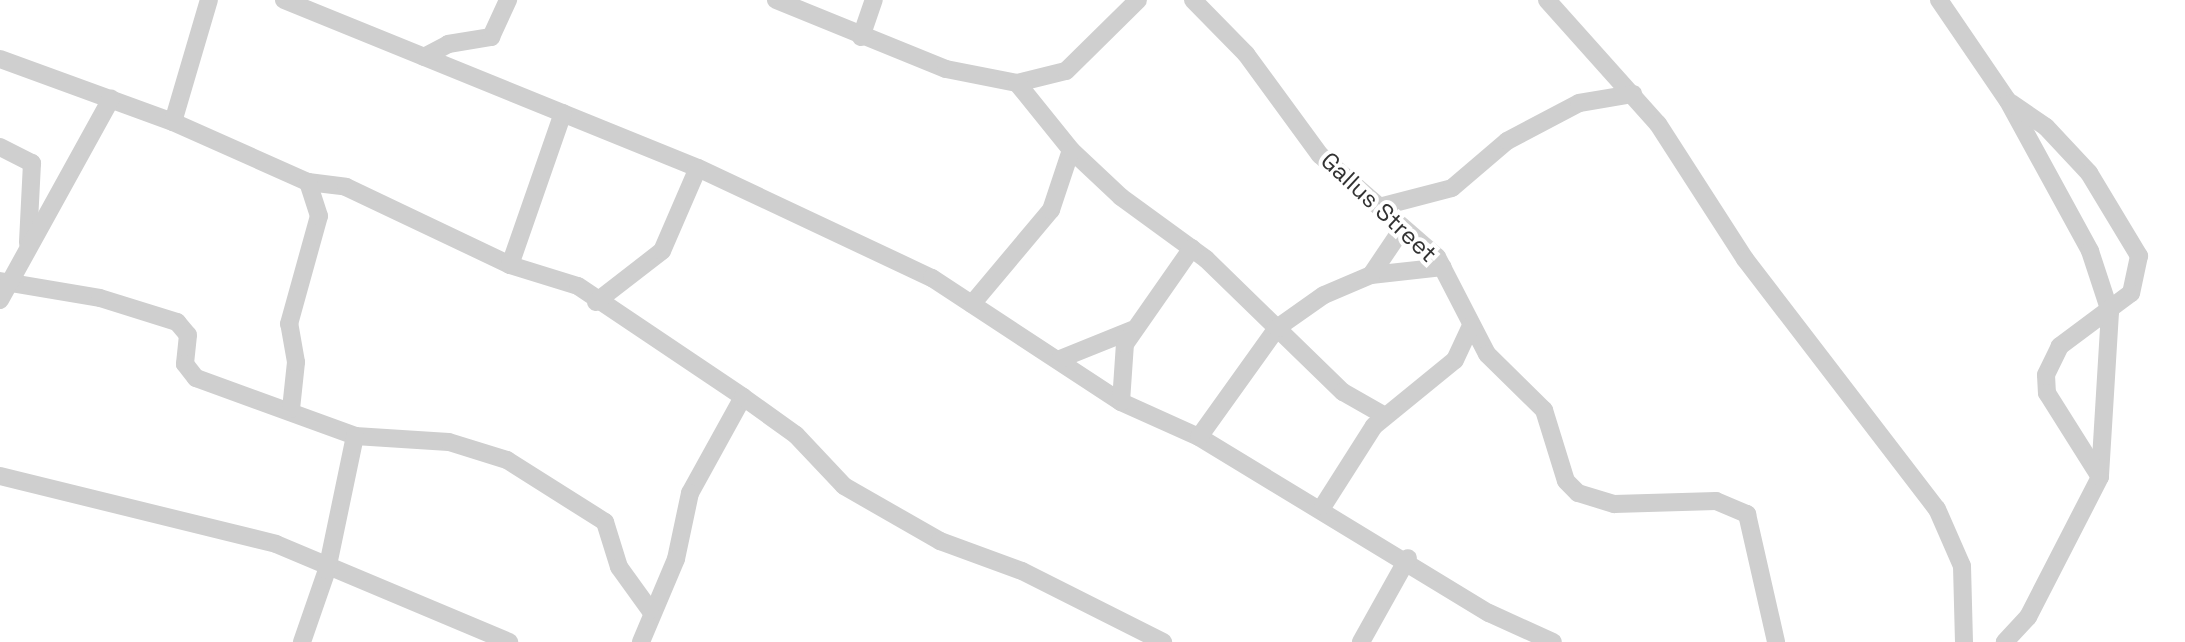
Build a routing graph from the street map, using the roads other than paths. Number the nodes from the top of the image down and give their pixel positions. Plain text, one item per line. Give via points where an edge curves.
1 (209, 0) edge
2 (284, 0) edge
3 (508, 0) edge
4 (776, 0) edge
5 (874, 0) edge
6 (1138, 0) edge
7 (1193, 0) edge
8 (1547, 0) edge
9 (1939, 0) edge
10 (861, 37) junction
11 (424, 57) junction
12 (0, 59) edge
13 (1017, 83) junction
14 (1633, 94) junction
15 (111, 99) junction
16 (2008, 101) junction
17 (563, 113) junction
18 (173, 122) junction
19 (0, 147) edge
20 (1071, 150) junction
21 (698, 168) junction
22 (308, 182) junction
23 (1383, 206) junction
24 (1402, 229) junction
25 (28, 243) junction
26 (1192, 248) junction
27 (510, 265) junction
28 (1443, 267) junction
29 (1371, 275) junction
30 (4, 281) edge
31 (0, 300) edge
32 (596, 302) junction
33 (972, 304) junction
34 (2110, 312) junction
35 (1471, 326) junction
36 (1277, 328) junction
37 (1132, 330) junction
38 (1060, 359) junction
39 (743, 397) junction
40 (1121, 402) junction
41 (291, 409) junction
42 (1385, 416) junction
43 (355, 436) junction
44 (1199, 437) junction
45 (0, 476) edge
46 (2100, 477) junction
47 (1323, 506) junction
48 (1408, 558) junction
49 (327, 570) junction
50 (650, 610) junction
51 (302, 642) edge
52 (509, 642) edge
53 (641, 642) edge
54 (1163, 642) edge
55 (1361, 642) edge
56 (1553, 642) edge
57 (1776, 642) edge
58 (1964, 642) edge
59 (2005, 642) edge

1 - 18 street
2 - 11 street
3 - 11 street via 491,37 448,44
4 - 10 street
5 - 10 street
6 - 13 street via 1066,71
7 - 23 street, Gallus Street via 1246,54 1320,155
8 - 14 street
9 - 16 street
10 - 13 street via 946,69
11 - 17 street
12 - 15 street
13 - 20 street
14 - 23 street via 1579,103 1507,141 1452,188
14 - 58 street via 1745,259 1952,533 1962,566
15 - 18 street
15 - 25 street
16 - 34 street via 2090,251
16 - 34 street via 2069,151 2130,232 2140,276
17 - 21 street
17 - 27 street
18 - 22 street
19 - 25 street via 32,163
20 - 26 street
20 - 33 street via 1051,210
21 - 32 street via 662,251
21 - 33 street
22 - 27 street via 346,187
22 - 41 street via 319,216 289,324 296,362
23 - 24 street, Gallus Street
24 - 28 street, Gallus Street
24 - 29 street
25 - 30 street
26 - 36 street
26 - 37 street
27 - 32 street via 578,286
28 - 29 street
28 - 35 street, Gallus Street
29 - 36 street via 1324,295
30 - 31 street
30 - 41 street via 177,322 188,335 189,372
32 - 39 street
33 - 38 street via 1009,335
34 - 46 street
34 - 46 street via 2060,346 2046,375 2047,393
35 - 42 street via 1455,360
35 - 57 street, Gallus Street via 1506,376 1544,410 1566,481 1590,501 1716,501 1747,514
36 - 42 street via 1343,392
36 - 44 street
37 - 38 street
37 - 40 street
38 - 40 street
39 - 50 street via 690,493 676,559
39 - 54 street via 796,435 844,486 940,541 1022,571
40 - 44 street
41 - 43 street
42 - 47 street
43 - 49 street
43 - 50 street via 449,442 507,460 576,499 605,522 619,567
44 - 47 street
45 - 49 street via 244,534
46 - 59 street via 2028,617
47 - 48 street
48 - 55 street
48 - 56 street via 1489,613
49 - 51 street
49 - 52 street via 436,607
50 - 53 street

